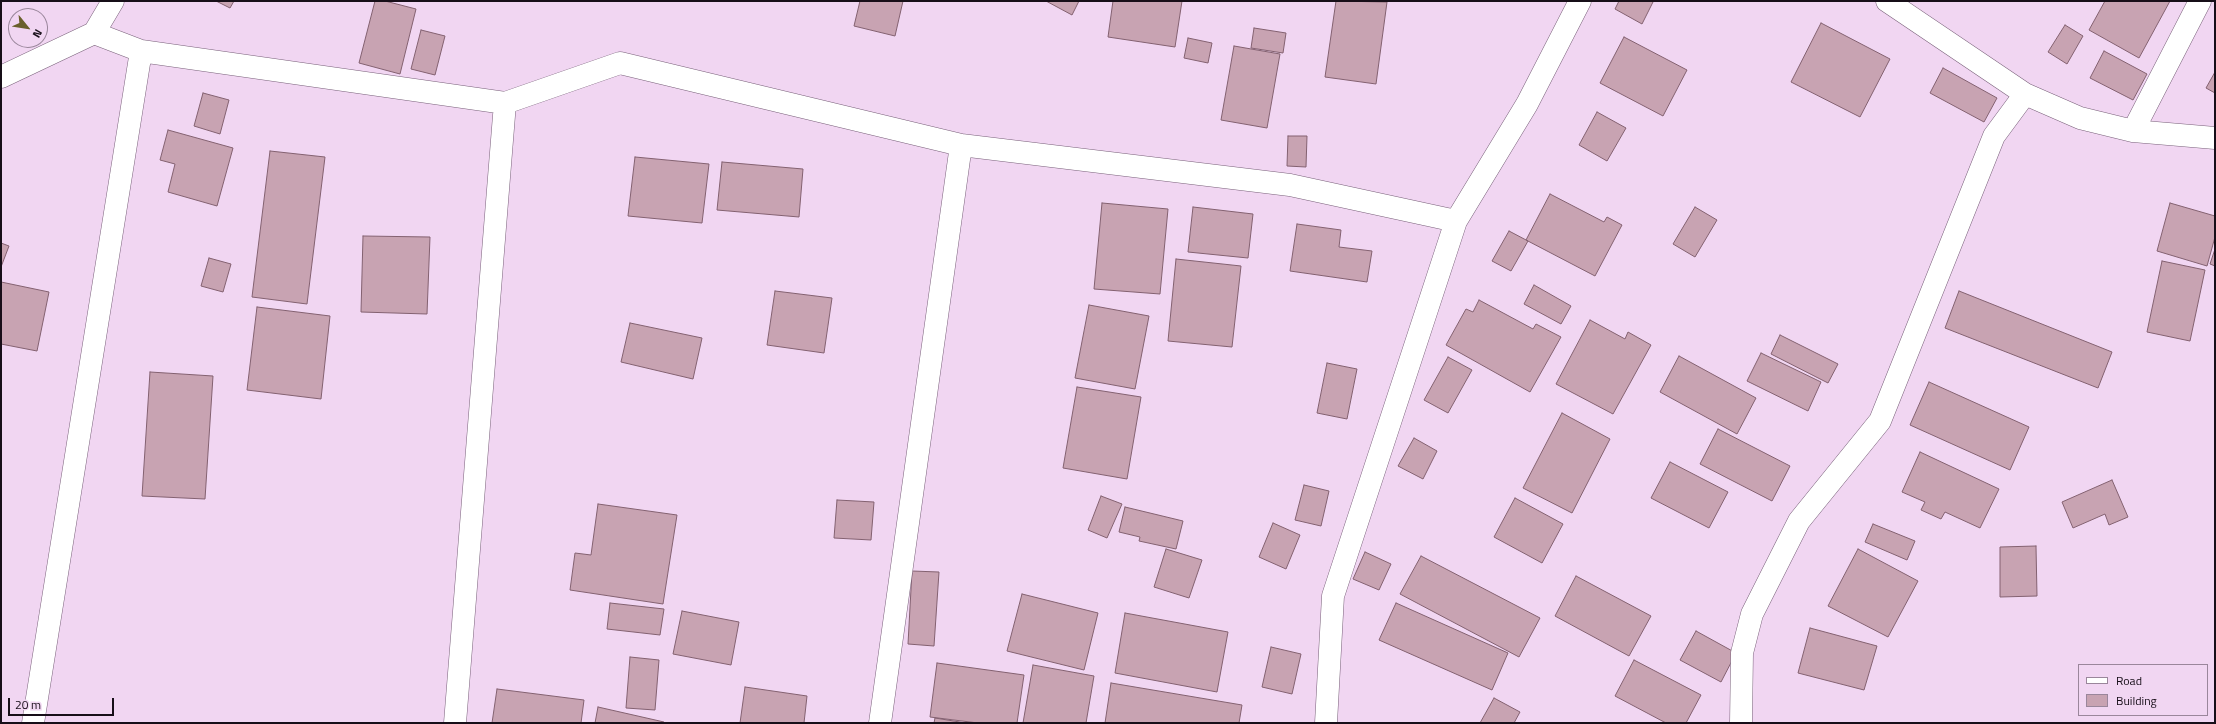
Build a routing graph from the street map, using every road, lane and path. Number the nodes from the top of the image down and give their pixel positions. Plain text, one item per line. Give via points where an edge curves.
1 (113, 1) edge
2 (1580, 1) edge
3 (1887, 1) edge
4 (2200, 1) edge
5 (94, 33) junction
6 (141, 51) junction
7 (1, 77) edge
8 (2025, 94) junction
9 (505, 103) junction
10 (2133, 131) junction
11 (2215, 138) edge
12 (961, 145) junction
13 (1456, 221) junction
14 (33, 723) edge
15 (455, 723) edge
16 (880, 723) edge
17 (1326, 723) edge
18 (1741, 723) edge

1 - 5 street
2 - 13 street via 1527,104
3 - 8 street
4 - 10 street
5 - 6 street
5 - 7 street
6 - 9 street
6 - 14 street
8 - 10 street via 2080,118
8 - 18 street via 1994,136 1880,421 1799,521 1752,614 1742,653
9 - 12 street via 620,63
9 - 15 street
10 - 11 street
12 - 13 street via 1290,185
12 - 16 street
13 - 17 street via 1333,596

